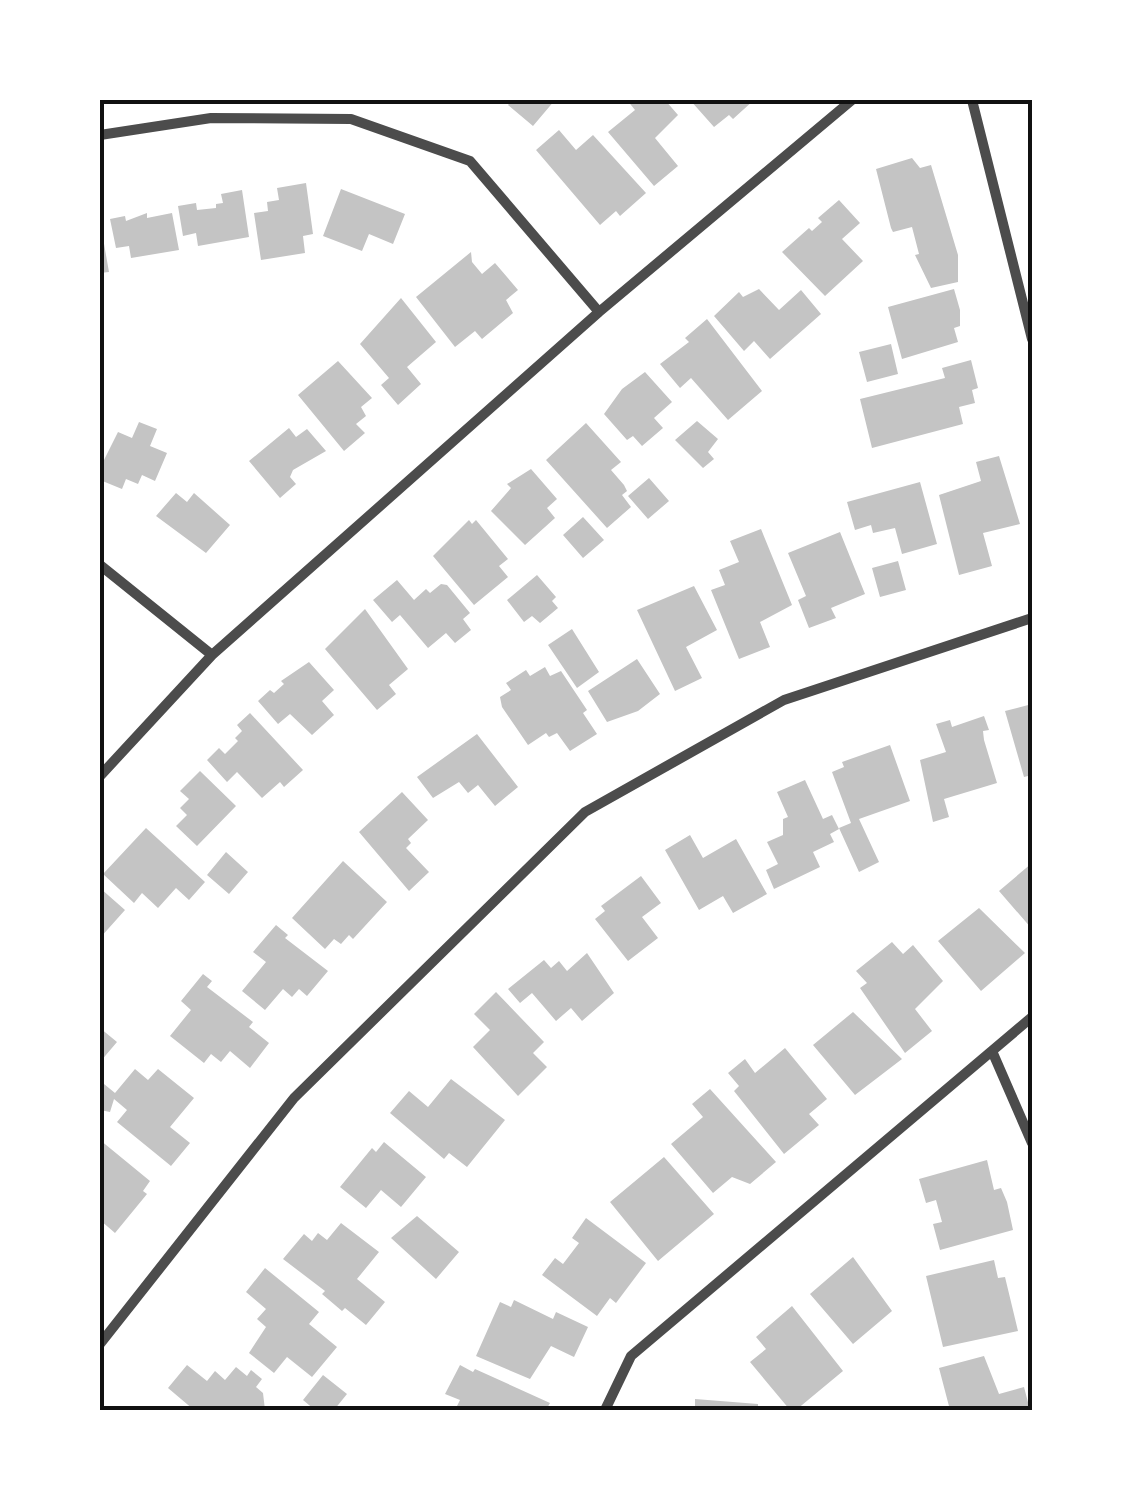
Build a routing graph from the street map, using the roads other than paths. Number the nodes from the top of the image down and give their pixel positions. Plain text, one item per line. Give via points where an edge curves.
1 (852, 100) edge
2 (972, 100) edge
3 (100, 135) edge
4 (599, 312) junction
5 (1032, 338) edge
6 (100, 565) edge
7 (1032, 618) edge
8 (212, 655) junction
9 (100, 776) edge
10 (1032, 1017) edge
11 (992, 1051) junction
12 (1032, 1143) edge
13 (100, 1344) edge
14 (605, 1410) edge

1 - 4 street
2 - 5 street
3 - 4 street via 210,118 351,119 470,161
4 - 8 street
6 - 8 street
7 - 13 street via 784,700 585,812 294,1098
8 - 9 street
10 - 11 street
11 - 12 street
11 - 14 street via 630,1356

